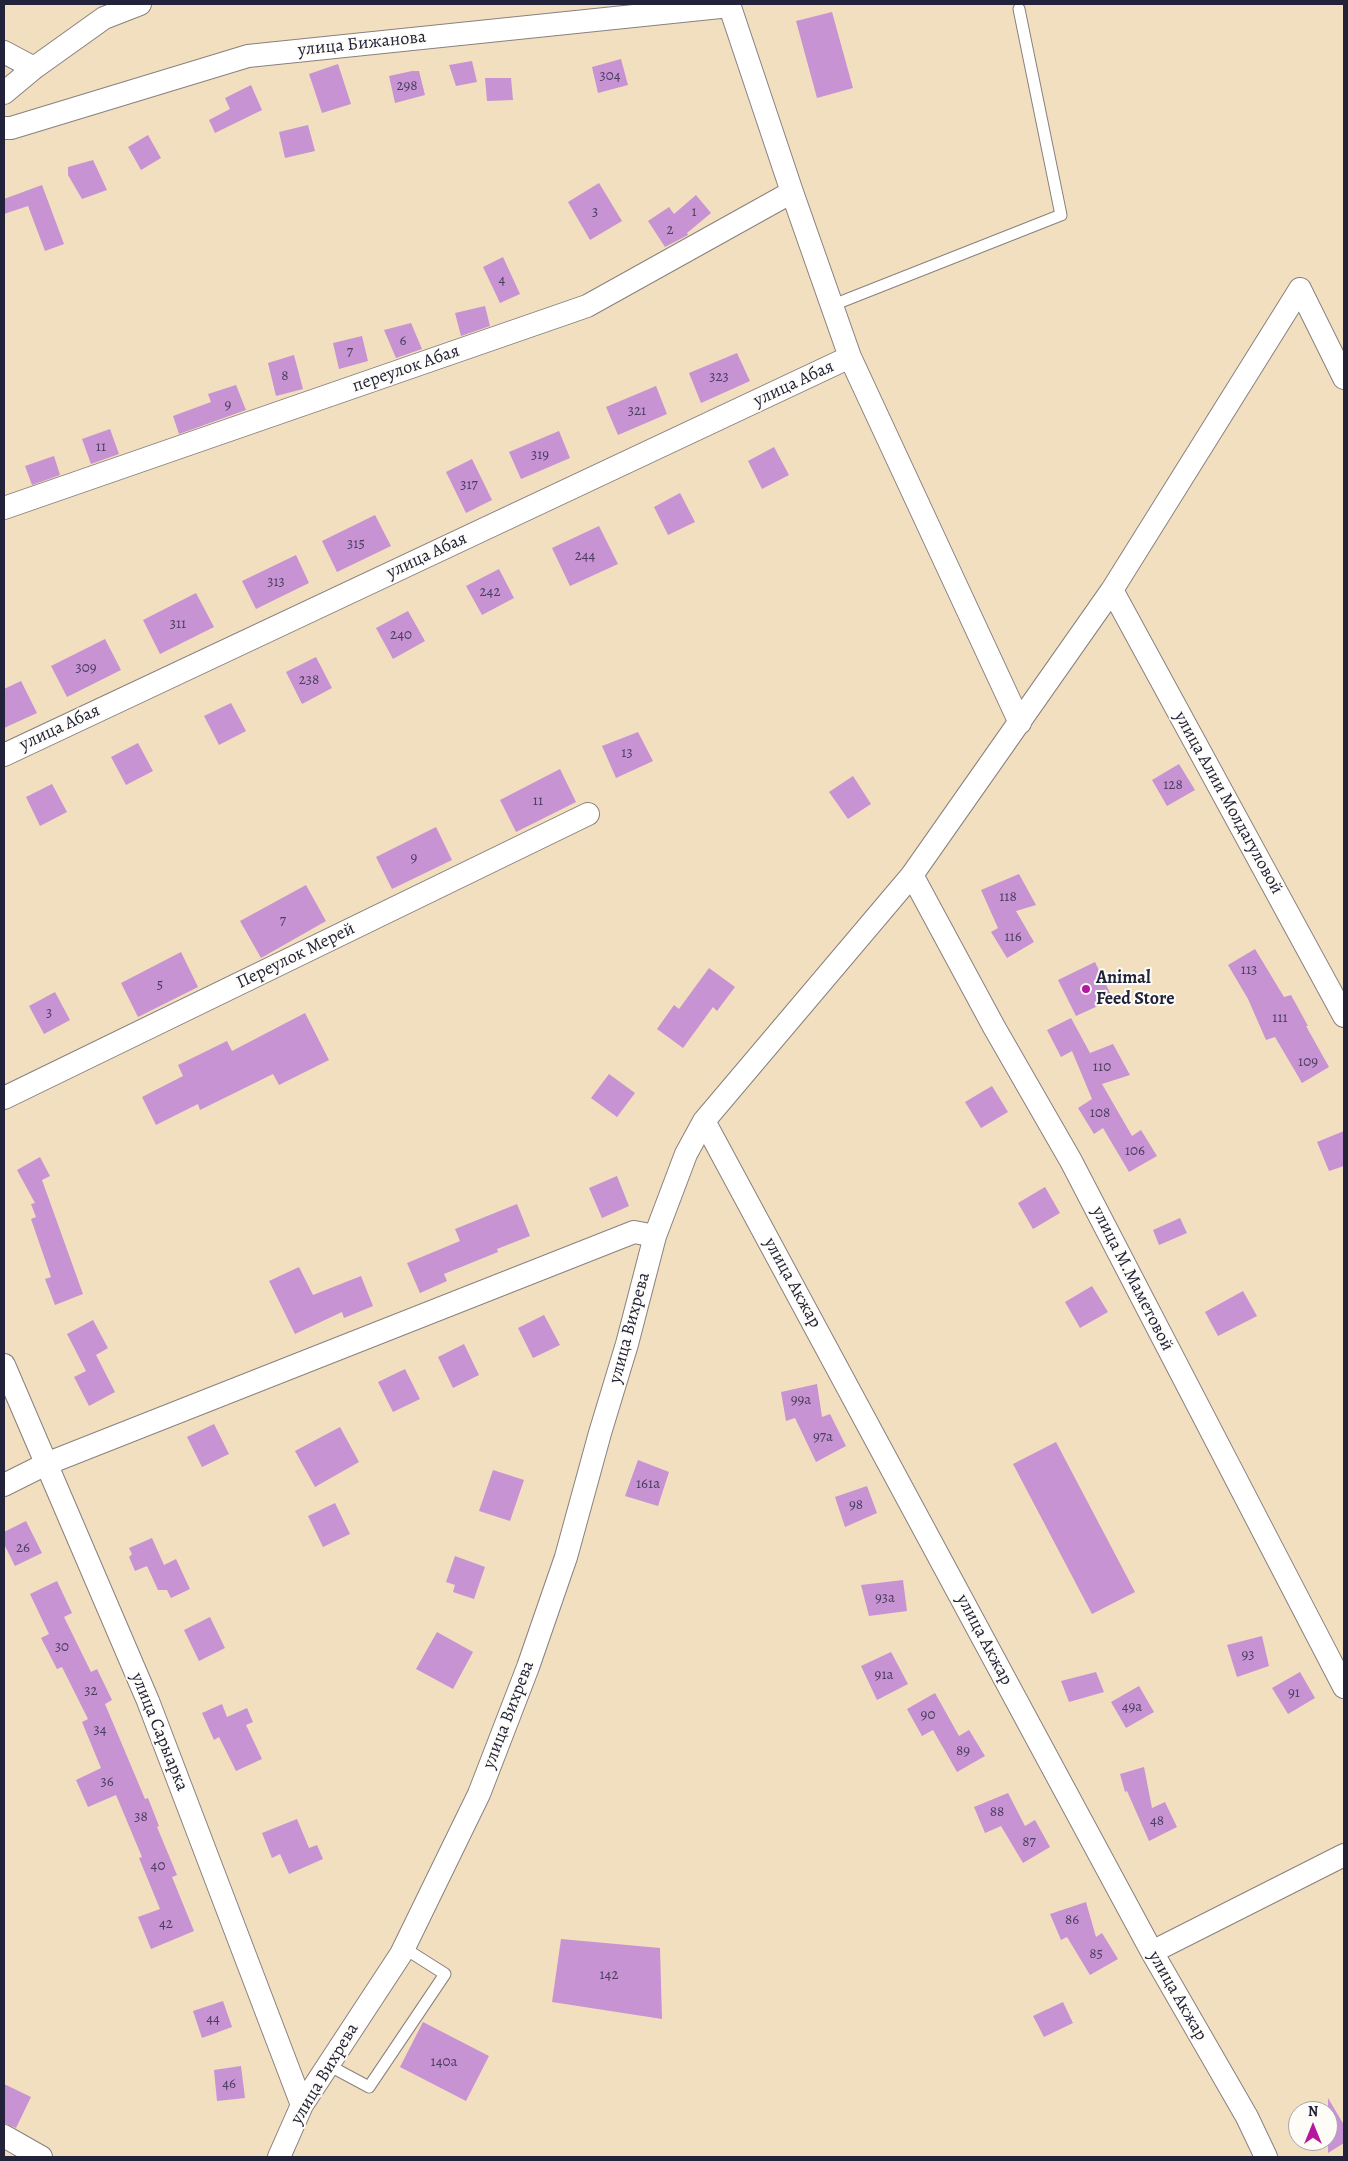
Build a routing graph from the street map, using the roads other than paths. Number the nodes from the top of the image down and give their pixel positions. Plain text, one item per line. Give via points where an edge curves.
1 (140, 4) edge
2 (730, 5) edge
3 (1019, 9) dead end
4 (4, 52) edge
5 (34, 68) junction
6 (4, 93) edge
7 (4, 128) edge
8 (792, 192) junction
9 (833, 305) junction
10 (850, 357) junction
11 (1344, 378) edge
12 (4, 508) edge
13 (1112, 590) junction
14 (1020, 723) junction
15 (4, 754) edge
16 (588, 814) dead end
17 (912, 875) junction
18 (1344, 1016) edge
19 (4, 1098) edge
20 (704, 1121) junction
21 (655, 1236) junction
22 (4, 1365) edge
23 (46, 1464) junction
24 (4, 1485) edge
25 (1344, 1687) edge
26 (1344, 1855) edge
27 (404, 1948) junction
28 (1152, 1952) junction
29 (328, 2065) junction
30 (302, 2105) junction
31 (4, 2136) edge
32 (42, 2157) edge
33 (279, 2157) edge
34 (1266, 2157) edge

1 - 5 street via 104,18
2 - 7 street, улица Бижанова via 248,56
2 - 8 street
3 - 9 lane via 1061,215
4 - 5 street
5 - 6 street
8 - 9 street
8 - 12 street, переулок Абая via 587,306
9 - 10 street
10 - 14 street
10 - 15 street, улица Абая
11 - 13 street, улица Вихрева via 1300,289
13 - 14 street, улица Вихрева
13 - 18 street, улица Алии Молдагуловой
14 - 17 street, улица Вихрева
16 - 19 street, Переулок Мерей
17 - 20 street, улица Вихрева
17 - 25 street, улица М.Маметовой via 1071,1161
20 - 21 street, улица Вихрева via 686,1154
20 - 28 street, улица Акжар
21 - 23 street via 634,1232
21 - 27 street, улица Вихрева via 566,1557 528,1667 478,1794
22 - 23 street, улица Сарыарка
23 - 24 street
23 - 30 street, улица Сарыарка via 148,1702
26 - 28 street
27 - 29 street, улица Вихрева
27 - 29 lane via 445,1974 369,2087
28 - 34 street, улица Акжар
29 - 30 street, улица Вихрева
30 - 33 street, улица Вихрева
31 - 32 street

